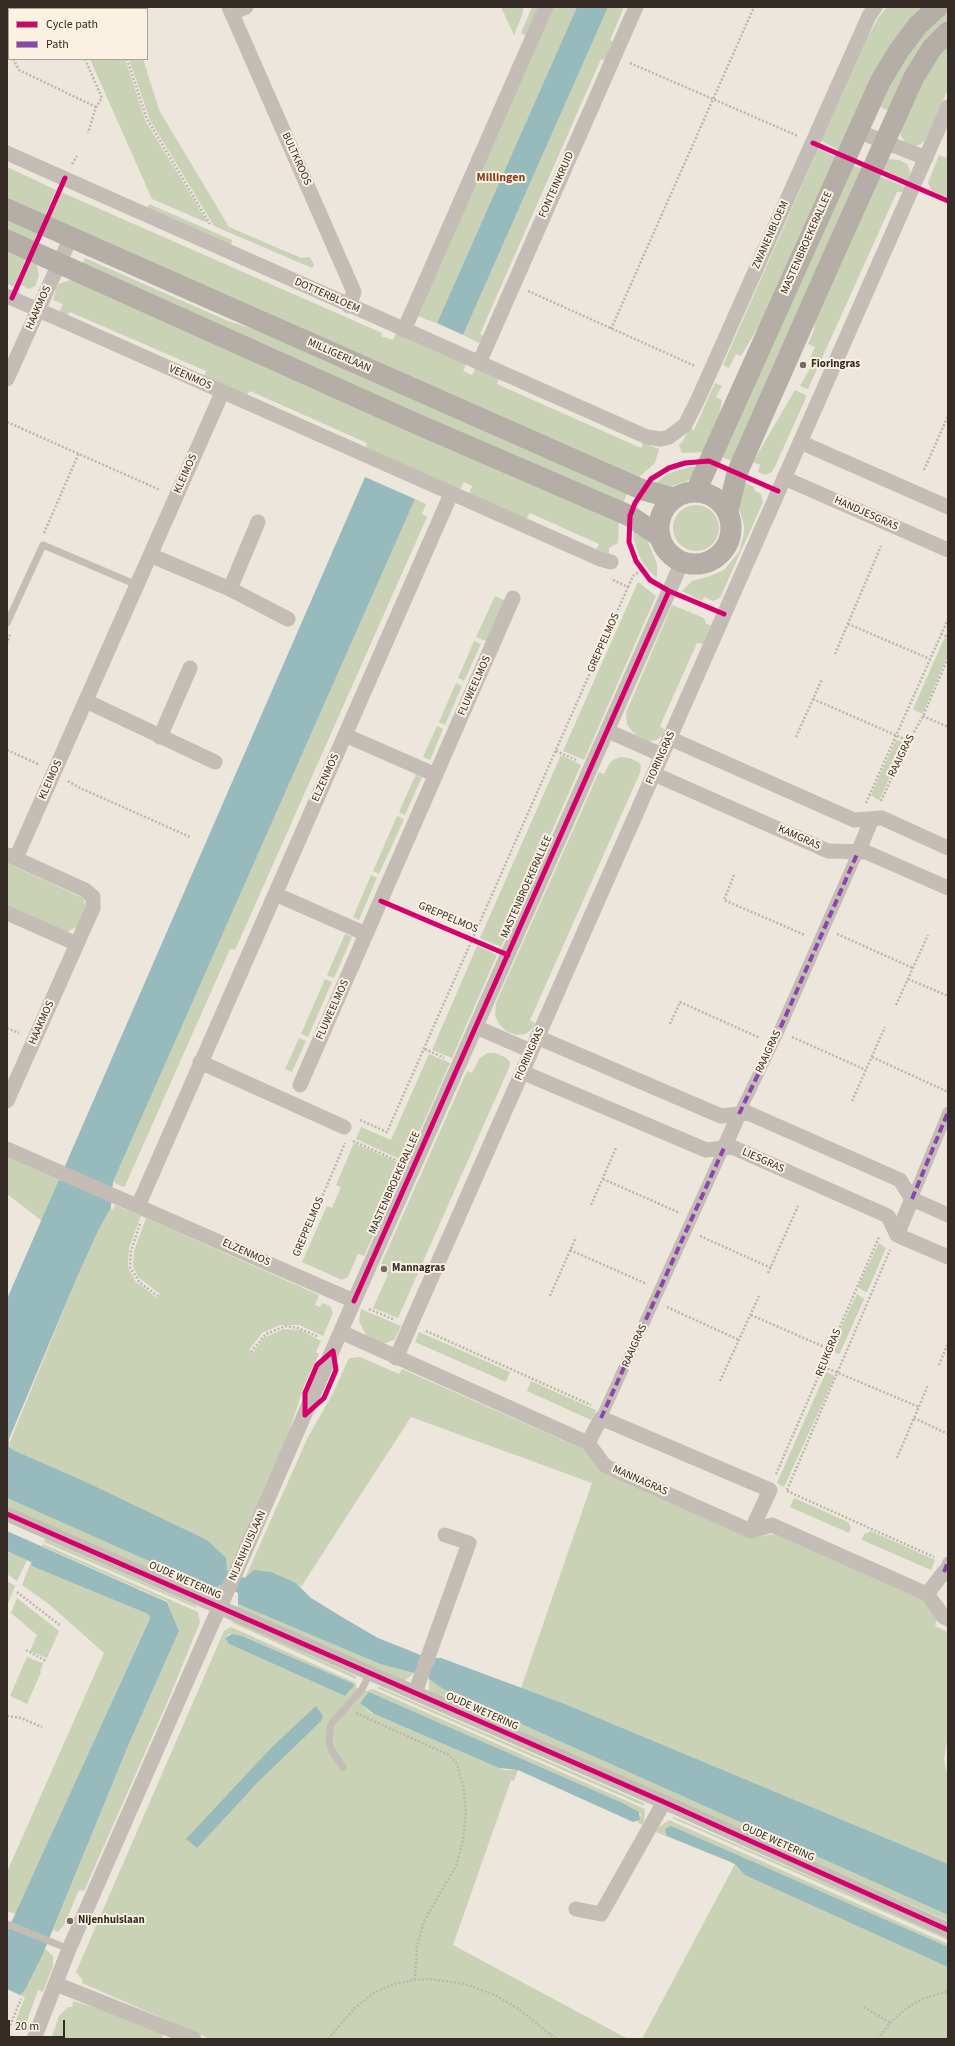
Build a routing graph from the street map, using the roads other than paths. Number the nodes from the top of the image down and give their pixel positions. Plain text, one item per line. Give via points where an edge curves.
1 (246, 7) edge
2 (546, 7) edge
3 (636, 7) edge
4 (875, 7) edge
5 (938, 7) edge
6 (230, 10) edge
7 (948, 32) edge
8 (948, 107) edge
9 (857, 132) junction
10 (885, 142) junction
11 (7, 153) edge
12 (926, 158) junction
13 (7, 209) edge
14 (71, 237) junction
15 (7, 240) edge
16 (59, 264) junction
17 (7, 296) edge
18 (349, 306) junction
19 (38, 310) junction
20 (404, 330) junction
21 (479, 363) junction
22 (7, 379) edge
23 (222, 393) junction
24 (648, 437) joint
25 (800, 442) junction
26 (784, 478) junction
27 (696, 491) junction
28 (451, 494) junction
29 (674, 498) junction
30 (948, 507) edge
31 (728, 511) junction
32 (258, 522) dead end
33 (659, 536) junction
34 (948, 550) edge
35 (150, 555) junction
36 (606, 561) road end
37 (682, 562) junction
38 (137, 585) junction
39 (230, 589) junction
40 (513, 598) dead end
41 (288, 619) dead end
42 (7, 623) edge
43 (190, 668) dead end
44 (86, 701) junction
45 (608, 731) junction
46 (345, 735) junction
47 (160, 736) junction
48 (669, 738) junction
49 (662, 755) junction
50 (215, 762) dead end
51 (654, 774) junction
52 (436, 775) junction
53 (865, 820) junction
54 (948, 848) edge
55 (858, 852) junction
56 (11, 856) edge
57 (948, 888) edge
58 (275, 894) junction
59 (7, 913) edge
60 (366, 934) junction
61 (77, 944) junction
62 (476, 1027) junction
63 (538, 1037) junction
64 (531, 1051) junction
65 (200, 1062) junction
66 (522, 1072) junction
67 (300, 1085) dead end
68 (7, 1101) edge
69 (948, 1112) edge
70 (739, 1114) junction
71 (350, 1123) road end
72 (724, 1148) junction
73 (7, 1149) edge
74 (912, 1199) junction
75 (142, 1208) junction
76 (948, 1216) edge
77 (897, 1235) junction
78 (948, 1257) edge
79 (354, 1301) junction
80 (338, 1339) junction
81 (396, 1358) junction
82 (603, 1415) junction
83 (588, 1443) junction
84 (7, 1514) edge
85 (751, 1531) junction
86 (445, 1535) dead end
87 (947, 1567) edge
88 (927, 1594) junction
89 (219, 1607) junction
90 (948, 1619) edge
91 (370, 1674) junction
92 (415, 1693) junction
93 (343, 1767) dead end
94 (664, 1802) junction
95 (576, 1909) dead end
96 (7, 1924) edge
97 (948, 1930) edge
98 (69, 1950) junction
99 (56, 1984) junction
100 (34, 2039) edge
101 (194, 2039) edge

1 - 6 street, BULTKROOS
2 - 20 street
3 - 21 street, FONTEINKRUID
4 - 24 street, ZWANENBLOEM via 685,425 670,437
5 - 9 main road, MASTENBROEKERALLEE via 918,25 898,52 880,82
6 - 18 street, BULTKROOS via 354,292
7 - 10 main road via 932,48 914,77
8 - 12 street, FIORINGRAS
9 - 10 street
9 - 27 main road, MASTENBROEKERALLEE
10 - 12 street
10 - 31 main road via 740,466
11 - 18 street, DOTTERBLOEM
12 - 25 street, FIORINGRAS
13 - 14 main road, MILLIGERLAAN
14 - 16 street, HAAKMOS
14 - 29 main road, MILLIGERLAAN via 643,490
15 - 16 main road
16 - 19 street, HAAKMOS
16 - 33 main road via 630,516
17 - 19 street, VEENMOS
18 - 20 street, DOTTERBLOEM
19 - 22 street, HAAKMOS
19 - 23 street, VEENMOS
20 - 21 street, DOTTERBLOEM
21 - 24 street, DOTTERBLOEM
23 - 28 street, VEENMOS
23 - 35 street, KLEIMOS
25 - 26 street, FIORINGRAS
25 - 30 street
26 - 34 street, HANDJESGRAS
26 - 48 street, FIORINGRAS
27 - 29 main road
27 - 31 main road via 709,494 720,501
28 - 36 street
28 - 46 street, ELZENMOS
29 - 33 main road via 664,508 659,522
31 - 37 main road via 731,535 722,552 706,562
32 - 39 street
33 - 37 main road via 664,547
35 - 38 street, KLEIMOS
35 - 39 street
37 - 45 street, MASTENBROEKERALLEE
38 - 42 lane via 43,545
38 - 44 street, KLEIMOS
39 - 41 street
40 - 52 street, FLUWEELMOS
43 - 47 street
44 - 47 street
44 - 56 street, KLEIMOS
45 - 49 street
45 - 62 street, MASTENBROEKERALLEE
46 - 52 street
46 - 58 street, ELZENMOS
47 - 50 street
48 - 49 street, FIORINGRAS
48 - 53 street via 854,820
49 - 51 street, FIORINGRAS
51 - 55 street, KAMGRAS via 828,851
51 - 63 street, FIORINGRAS
52 - 60 street, FLUWEELMOS
53 - 54 street via 882,818
53 - 55 street, RAAIGRAS
55 - 57 street, KAMGRAS via 866,852
55 - 70 street, RAAIGRAS via 779,1031
56 - 61 street, HAAKMOS via 85,890 93,897 93,908
58 - 60 street
58 - 65 street, ELZENMOS
59 - 61 street
60 - 67 street, FLUWEELMOS
61 - 68 street, HAAKMOS
62 - 64 street
62 - 79 street, MASTENBROEKERALLEE
63 - 64 street, FIORINGRAS
63 - 70 street via 721,1116
64 - 66 street, FIORINGRAS
65 - 71 street
65 - 75 street, ELZENMOS
66 - 72 street, LIESGRAS via 706,1150
66 - 81 street, FIORINGRAS
69 - 74 street
70 - 72 street, RAAIGRAS
70 - 74 street via 748,1113 900,1180
72 - 77 street, LIESGRAS via 732,1147 888,1216
72 - 82 street, RAAIGRAS
73 - 75 street, ELZENMOS
74 - 76 street
74 - 77 street
75 - 79 street, ELZENMOS
77 - 78 street
79 - 80 street, NIJENHUISLAAN
80 - 81 street, MANNAGRAS
80 - 89 street, NIJENHUISLAAN
81 - 83 street, MANNAGRAS
82 - 83 street, RAAIGRAS
82 - 85 street via 770,1490
83 - 85 street, MANNAGRAS via 605,1466
84 - 89 street, OUDE WETERING
85 - 88 street via 772,1526
86 - 92 street via 469,1543
87 - 88 street
88 - 90 street
89 - 91 street, OUDE WETERING
89 - 98 street, NIJENHUISLAAN
91 - 92 street, OUDE WETERING
91 - 93 lane via 362,1689 331,1724 329,1733 332,1751
92 - 94 street, OUDE WETERING
94 - 95 street via 601,1914
94 - 97 street, OUDE WETERING
96 - 98 lane
98 - 99 street, NIJENHUISLAAN
99 - 100 street, NIJENHUISLAAN
99 - 101 street

